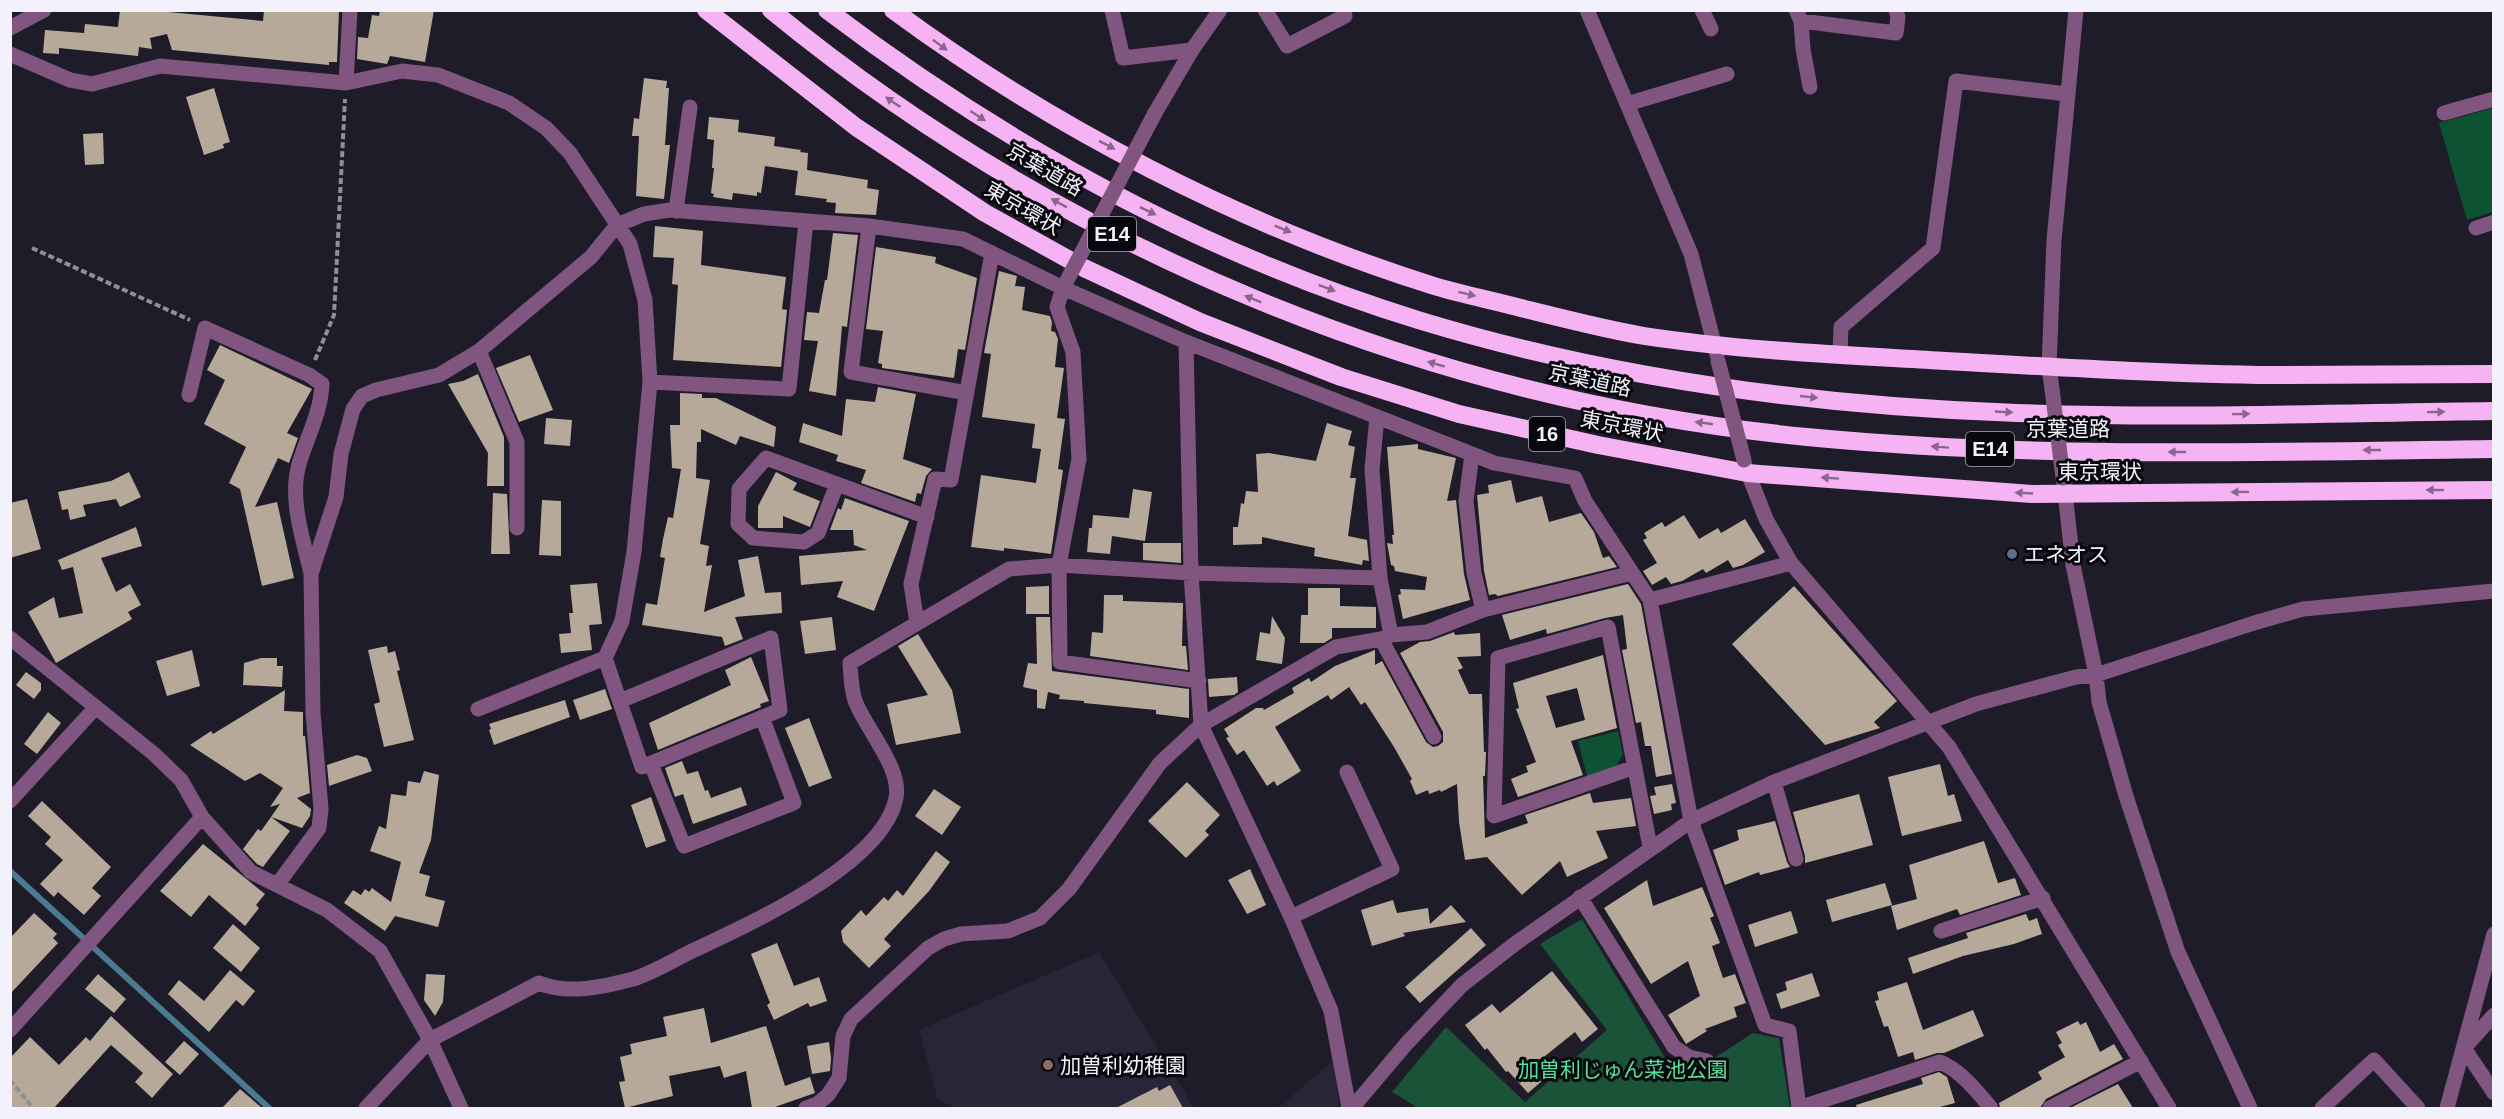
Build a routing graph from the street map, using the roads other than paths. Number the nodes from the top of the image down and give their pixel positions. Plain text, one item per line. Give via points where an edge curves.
1 (44, 10) edge
2 (350, 10) edge
3 (706, 10) edge
4 (771, 10) edge
5 (827, 10) edge
6 (893, 10) edge
7 (1112, 10) edge
8 (1220, 10) edge
9 (1265, 10) edge
10 (1587, 10) edge
11 (1702, 10) edge
12 (1896, 10) edge
13 (2076, 10) edge
14 (1345, 16) dead end
15 (1798, 16) edge
16 (10, 28) edge
17 (1711, 29) dead end
18 (1192, 50) junction
19 (10, 54) edge
20 (1727, 74) dead end
21 (346, 83) junction
22 (1810, 87) dead end
23 (2067, 94) junction
24 (2493, 99) edge
25 (1627, 104) junction
26 (690, 107) dead end
27 (2444, 113) dead end
28 (676, 211) junction
29 (806, 221) junction
30 (2493, 222) edge
31 (617, 225) junction
32 (868, 226) junction
33 (2476, 228) dead end
34 (992, 253) junction
35 (1063, 288) junction
36 (1186, 342) junction
37 (479, 351) junction
38 (1716, 353) junction
39 (1840, 355) junction
40 (2049, 367) junction
41 (2493, 374) edge
42 (650, 382) junction
43 (967, 393) junction
44 (189, 395) dead end
45 (2493, 411) edge
46 (1377, 417) junction
47 (2493, 449) edge
48 (1472, 454) junction
49 (1745, 466) junction
50 (837, 484) junction
51 (2064, 485) junction
52 (2493, 490) edge
53 (927, 517) junction
54 (517, 528) dead end
55 (1791, 563) junction
56 (1059, 565) junction
57 (1191, 573) junction
58 (1632, 573) junction
59 (311, 574) junction
60 (1380, 578) junction
61 (2493, 591) edge
62 (1650, 600) junction
63 (1483, 610) junction
64 (917, 623) junction
65 (1386, 637) junction
66 (10, 638) edge
67 (605, 658) junction
68 (2096, 675) junction
69 (1199, 681) junction
70 (620, 700) junction
71 (96, 707) junction
72 (478, 709) dead end
73 (762, 717) junction
74 (1930, 722) junction
75 (1201, 725) junction
76 (1434, 736) dead end
77 (651, 764) junction
78 (1635, 767) junction
79 (1347, 772) dead end
80 (1774, 782) junction
81 (10, 801) edge
82 (202, 817) junction
83 (1690, 821) junction
84 (1650, 848) junction
85 (1796, 859) dead end
86 (277, 885) junction
87 (1580, 897) junction
88 (2043, 898) junction
89 (1291, 917) junction
90 (1941, 932) dead end
91 (2493, 934) edge
92 (2493, 1015) edge
93 (10, 1030) edge
94 (430, 1040) junction
95 (2464, 1048) junction
96 (1707, 1061) dead end
97 (2141, 1061) junction
98 (2493, 1093) edge
99 (366, 1108) edge
100 (461, 1108) edge
101 (806, 1108) edge
102 (1350, 1108) edge
103 (1991, 1108) edge
104 (2050, 1108) edge
105 (2169, 1108) edge
106 (2250, 1108) edge
107 (2322, 1108) edge
108 (2418, 1108) edge
109 (2447, 1108) edge

1 - 16 street
2 - 21 street
3 - 49 highway, 東京環状 / 16 via 856,127 985,213 1084,268 1200,322 1341,377 1459,414 1598,445
47 -> 4 highway, 京葉道路 / E14 via 2184,452 1946,447 1805,437 1694,422 1492,381 1393,352 1317,324 1126,241 928,125 819,50
5 -> 45 highway, 京葉道路 / E14 via 898,64 987,121 1138,206 1225,248 1330,289 1502,344 1601,366 1751,390 1950,410 2202,415
6 -> 38 highway via 956,56 1094,138 1186,186 1329,248 1433,285
7 - 18 street via 1123,58
8 - 18 street
9 - 14 street via 1287,46
10 - 25 street
11 - 17 street
12 - 15 street via 1896,33
13 - 23 street
15 - 22 street
18 - 35 street, bridge
19 - 21 street via 70,80 92,84 160,66
20 - 25 street
21 - 31 street via 402,71 438,75 509,103 546,128 570,153
23 - 39 street via 1956,81 1933,248 1841,327
23 - 40 street via 2054,240
24 - 27 street
25 - 38 street via 1691,254
26 - 28 street
28 - 29 street
28 - 31 street via 644,214
29 - 32 street
29 - 42 street via 789,389
30 - 33 street
31 - 37 street via 591,257
31 - 42 street via 630,244 645,300
32 - 34 street via 963,239
32 - 43 street via 851,372
34 - 35 street
34 - 43 street
35 - 36 street
35 - 56 street via 1057,307 1073,351 1079,459
36 - 46 street
36 - 57 street
37 - 54 street via 517,442
37 - 59 street via 439,375 362,396 353,409 341,454 336,497
38 - 39 highway
38 - 49 street, bridge
39 - 40 highway
40 - 41 highway via 2271,375
40 - 51 street, bridge
42 - 67 street via 634,552 622,621
43 - 53 street via 951,480 935,479
44 - 59 street via 205,328 322,384 321,402 298,466 296,506
46 - 48 street
46 - 60 street via 1372,469
48 - 58 street via 1494,463 1575,478 1585,501
48 - 63 street via 1466,501 1474,573
51 -> 49 highway, 東京環状 / 16 via 2032,494
49 - 55 street via 1766,519
50 - 50 street via 766,458 740,489 738,524 753,538 804,542 818,533
50 - 53 street
52 -> 51 highway, 東京環状 / 16 via 2103,494
51 - 68 street via 2073,565
53 - 64 street via 911,584
55 - 62 street
55 - 74 street
56 - 57 street
56 - 64 street via 1009,569
56 - 69 street via 1060,662
57 - 60 street
57 - 69 street
58 - 62 street
58 - 63 street
59 - 86 street via 319,828
60 - 65 street
61 - 68 street via 2303,609
62 - 83 street
63 - 65 street via 1427,632
64 - 94 street via 850,663 855,701 895,776 896,798 884,825 855,858 754,922 635,978 591,988 553,988 539,983
65 - 75 street via 1336,647
65 - 76 street
66 - 71 street
67 - 70 street
67 - 72 street
68 - 74 street via 1976,704
68 - 106 street via 2098,702 2178,952
69 - 75 street
70 - 73 street via 771,638 780,710
70 - 77 street via 642,767
71 - 81 street
71 - 82 street via 181,780
73 - 77 street
73 - 77 street via 794,803 684,846
74 - 80 street
74 - 88 street via 1950,747
75 - 89 street
75 - 101 street via 1160,763 1069,889 1040,918 1008,931 944,939 928,948 851,1019 843,1036 839,1078 828,1095
78 - 78 street via 1608,627 1498,658 1494,816
78 - 84 street
79 - 89 street via 1392,869
80 - 83 street
80 - 85 street
82 - 86 street via 251,872
82 - 93 street
83 - 84 street
83 - 103 street via 1765,1025 1789,1031 1799,1108 1940,1062 1950,1066
84 - 87 street
86 - 94 street via 327,910 380,951
87 - 96 street via 1674,1047 1689,1057
87 - 102 street via 1462,986
88 - 90 street
88 - 97 street
89 - 102 street via 1332,1011
91 - 95 street
92 - 95 street
94 - 99 street
94 - 100 street
95 - 98 street
95 - 109 street
97 - 104 street
97 - 105 street
107 - 108 street via 2374,1060

